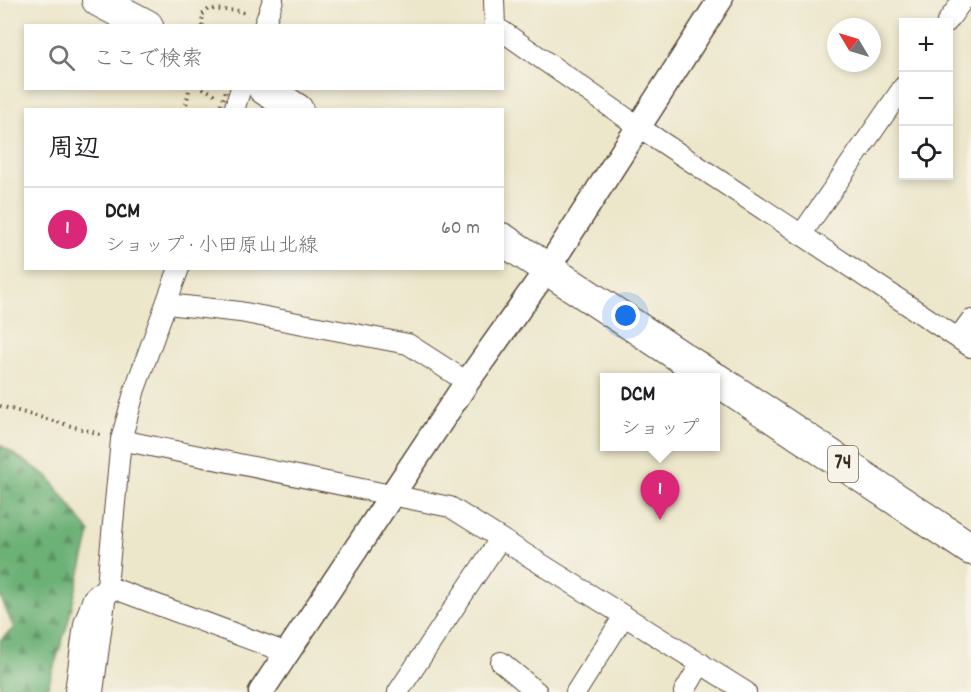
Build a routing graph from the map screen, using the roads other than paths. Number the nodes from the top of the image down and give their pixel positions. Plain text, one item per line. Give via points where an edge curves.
1 (98, 0) edge
2 (273, 0) edge
3 (494, 0) edge
4 (963, 0) edge
5 (715, 2) edge
6 (950, 18) edge
7 (258, 22) edge
8 (143, 24) edge
9 (495, 24) edge
10 (504, 32) edge
11 (240, 90) edge
12 (267, 90) edge
13 (899, 92) edge
14 (235, 108) edge
15 (294, 108) edge
16 (639, 127) junction
17 (801, 235) junction
18 (504, 240) edge
19 (548, 268) junction
20 (178, 270) edge
21 (167, 304) junction
22 (971, 320) edge
23 (965, 343) edge
24 (706, 373) edge
25 (466, 382) junction
26 (720, 382) edge
27 (122, 440) junction
28 (392, 495) junction
29 (500, 539) junction
30 (971, 549) edge
31 (107, 585) junction
32 (624, 616) junction
33 (287, 653) junction
34 (501, 662) dead end
35 (701, 663) junction
36 (75, 692) edge
37 (93, 692) edge
38 (261, 692) edge
39 (398, 692) edge
40 (537, 692) edge
41 (576, 692) edge
42 (684, 692) edge
43 (747, 692) edge

1 - 8 main road
2 - 7 street
3 - 9 street
4 - 6 street
5 - 16 street
10 - 16 street
11 - 14 street
12 - 15 main road
13 - 17 street
16 - 17 street
16 - 19 street
17 - 23 street
18 - 19 main road, 74
19 - 24 main road, 74
19 - 25 street
20 - 21 street
21 - 25 street via 240,312 408,344
21 - 27 street via 135,389
22 - 23 street
25 - 28 street
26 - 30 main road, 74
27 - 28 street
27 - 31 street
28 - 29 street via 450,507
28 - 33 street
29 - 32 street
29 - 39 street
31 - 33 street
31 - 36 street via 93,598 84,624
31 - 37 street
32 - 35 street
32 - 41 street
33 - 38 street
34 - 40 street
35 - 42 street
35 - 43 street

